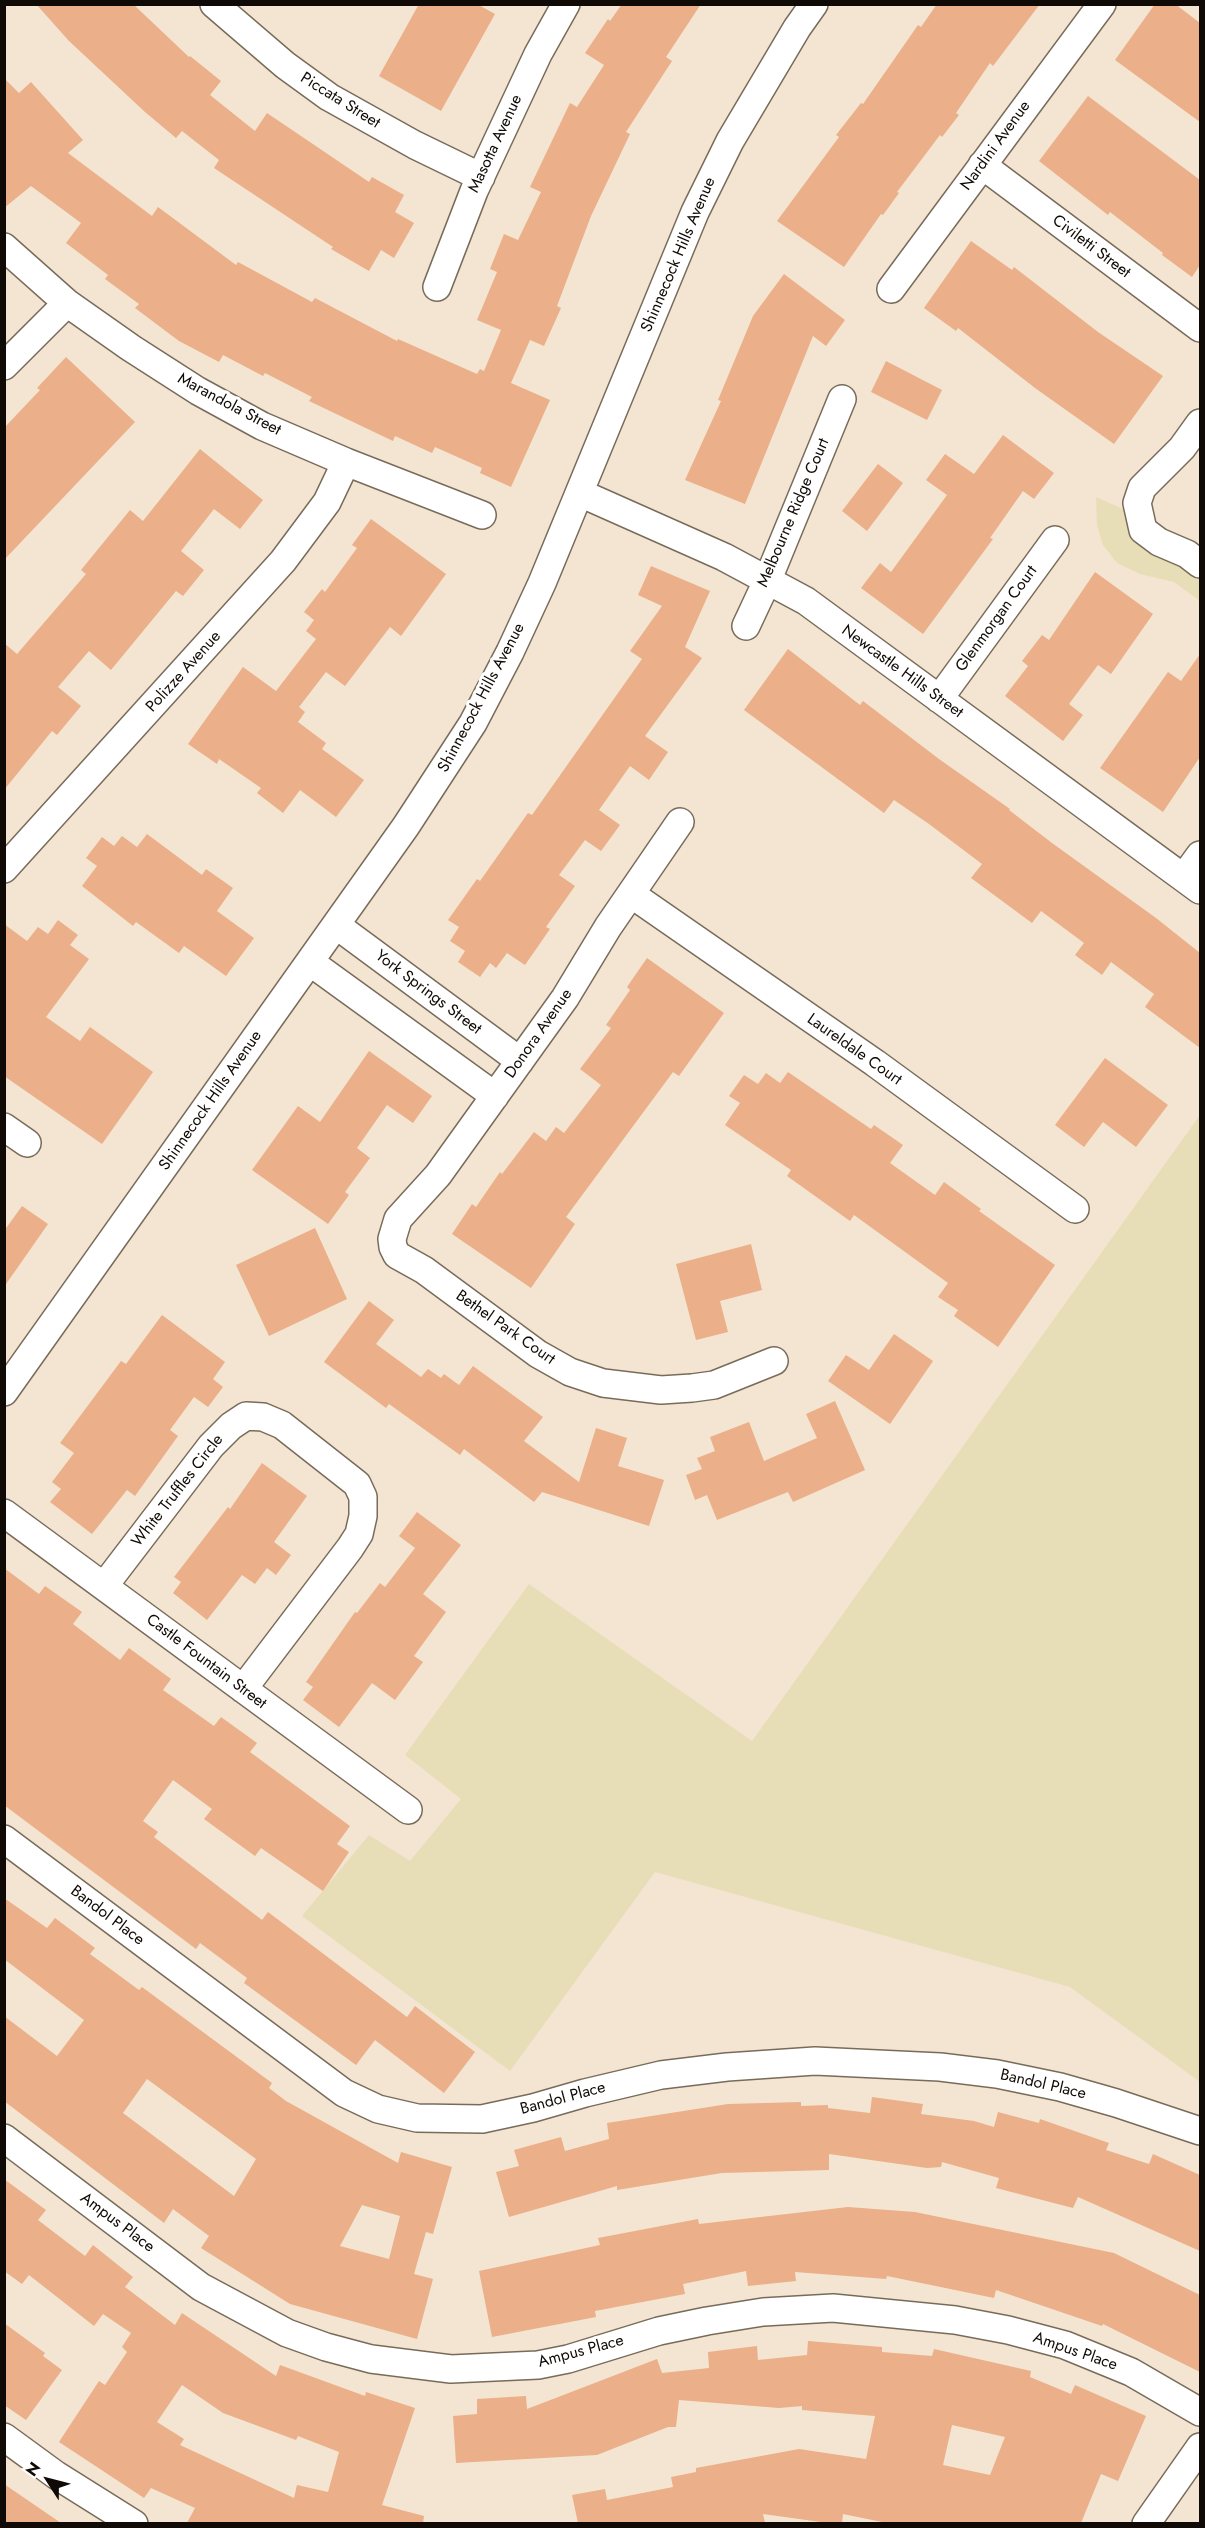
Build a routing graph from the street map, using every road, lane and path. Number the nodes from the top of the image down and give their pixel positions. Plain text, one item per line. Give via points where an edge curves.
1 (214, 4) edge
2 (566, 4) edge
3 (814, 4) edge
4 (1102, 4) edge
5 (982, 165) junction
6 (481, 177) junction
7 (4, 247) edge
8 (437, 287) dead end
9 (891, 289) dead end
10 (67, 303) junction
11 (1200, 328) edge
12 (4, 366) edge
13 (842, 399) dead end
14 (1200, 423) edge
15 (346, 462) junction
16 (580, 493) junction
17 (482, 515) dead end
18 (1055, 540) dead end
19 (1200, 564) edge
20 (768, 579) junction
21 (746, 626) dead end
22 (939, 699) junction
23 (680, 822) dead end
24 (1200, 855) edge
25 (4, 869) edge
26 (1192, 884) edge
27 (631, 894) junction
28 (336, 925) junction
29 (310, 962) junction
30 (520, 1061) junction
31 (495, 1096) junction
32 (4, 1127) edge
33 (27, 1143) dead end
34 (1075, 1209) dead end
35 (392, 1239) joint
36 (774, 1361) dead end
37 (4, 1392) edge
38 (4, 1513) edge
39 (104, 1586) junction
40 (243, 1689) junction
41 (408, 1810) dead end
42 (4, 1839) edge
43 (1200, 2131) edge
44 (4, 2138) edge
45 (1200, 2412) edge
46 (4, 2437) edge
47 (1200, 2447) edge
48 (134, 2523) edge
49 (1146, 2523) edge

1 - 6 street, Piccata Street via 329,97 415,146
2 - 6 street, Masotta Avenue via 538,54
3 - 16 street, Shinnecock Hills Avenue via 736,130 695,212
4 - 5 street, Nardini Avenue
5 - 9 street, Nardini Avenue
5 - 11 street, Civiletti Street
6 - 8 street, Masotta Avenue
7 - 10 street, Marandola Street
10 - 12 street
10 - 15 street, Marandola Street via 198,391 262,426
13 - 20 street, Melbourne Ridge Court
14 - 19 street via 1182,448 1142,488 1137,503 1143,530
15 - 17 street, Marandola Street
15 - 25 street, Polizze Avenue via 327,502 283,561
16 - 20 street, Newcastle Hills Street
16 - 28 street, Shinnecock Hills Avenue via 515,642 472,723 440,776
18 - 22 street, Glenmorgan Court
20 - 21 street, Melbourne Ridge Court
20 - 22 street, Newcastle Hills Street via 806,601
22 - 26 street, Newcastle Hills Street
23 - 27 street, Donora Avenue
24 - 26 street
27 - 30 street, Donora Avenue
27 - 34 street, Laureldale Court
28 - 29 street, Shinnecock Hills Avenue
28 - 30 street, York Springs Street
29 - 31 street
29 - 37 street, Shinnecock Hills Avenue
30 - 31 street, Donora Avenue
31 - 35 street, Donora Avenue via 438,1175 398,1219
32 - 33 street
35 - 36 street, Bethel Park Court via 397,1255 424,1270 538,1354 570,1372 603,1383 662,1390 692,1388 714,1385
38 - 39 street, Castle Fountain Street
39 - 40 street, Castle Fountain Street
39 - 40 street, White Truffles Circle via 211,1446 231,1426 246,1416 282,1425 357,1484 363,1497 363,1516 359,1534 350,1548
40 - 41 street, Castle Fountain Street
42 - 43 street, Bandol Place via 344,2093 378,2109 417,2118 482,2119 661,2075 815,2061 997,2074 1060,2087
44 - 45 street, Ampus Place via 201,2287 287,2333 371,2359 451,2369 538,2365 707,2321 763,2312 843,2309 955,2320 1065,2345 1131,2372
46 - 48 street via 56,2475
47 - 49 street

